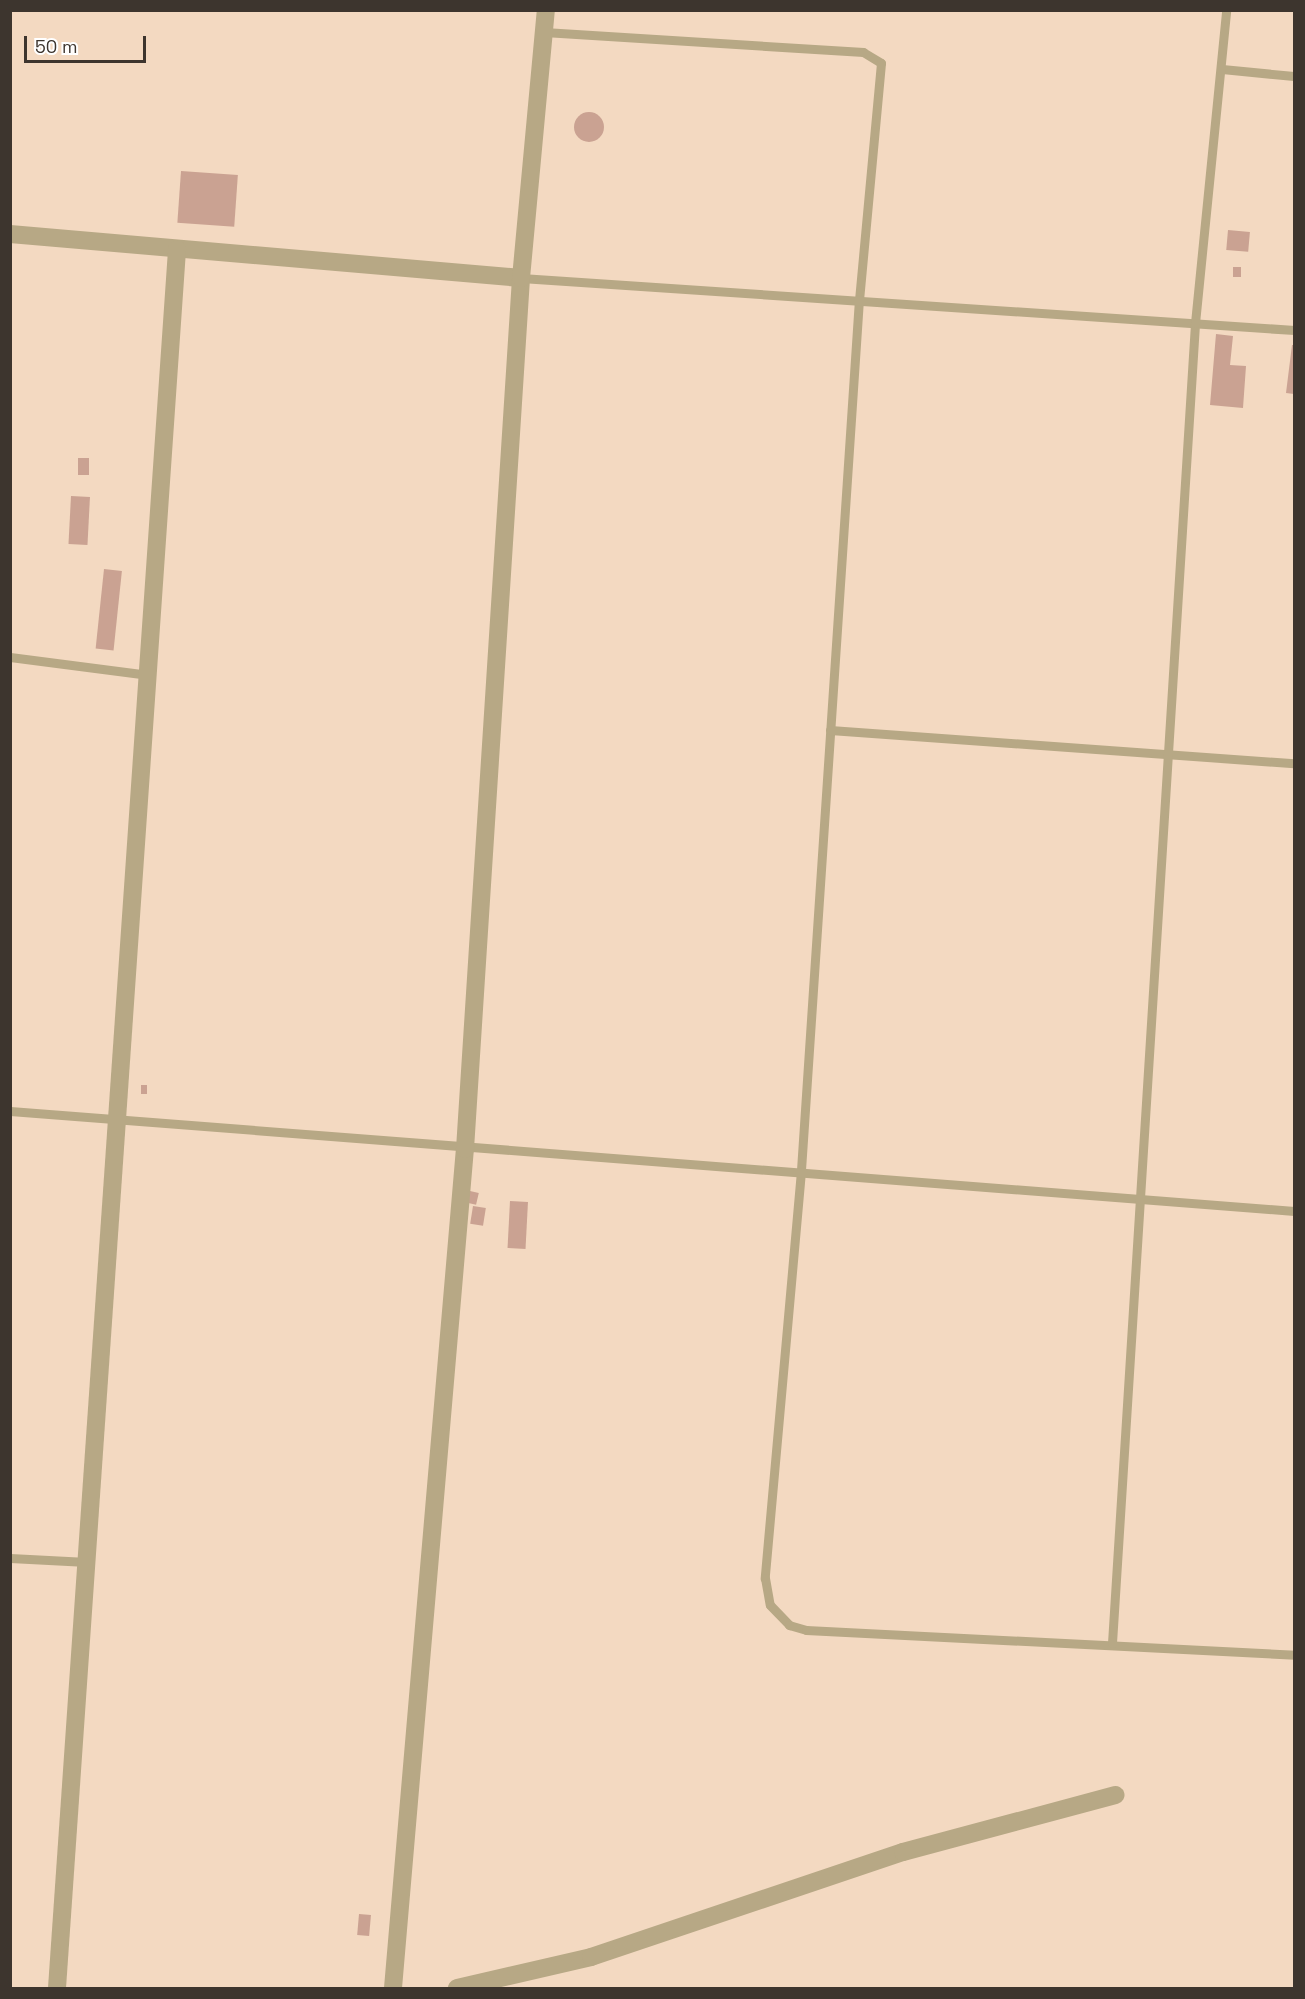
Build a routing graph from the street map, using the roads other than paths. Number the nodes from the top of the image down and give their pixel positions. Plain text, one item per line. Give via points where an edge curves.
1 (546, 10) edge
2 (1226, 10) edge
3 (544, 32) junction
4 (1222, 69) junction
5 (1294, 76) edge
6 (10, 234) edge
7 (177, 249) junction
8 (521, 278) junction
9 (859, 299) junction
10 (1195, 323) junction
11 (1294, 330) edge
12 (10, 657) edge
13 (149, 675) junction
14 (830, 730) junction
15 (1171, 752) junction
16 (1294, 763) edge
17 (10, 1112) edge
18 (119, 1120) junction
19 (465, 1149) junction
20 (801, 1171) junction
21 (1138, 1201) junction
22 (1294, 1211) edge
23 (10, 1558) edge
24 (87, 1562) junction
25 (1112, 1643) junction
26 (1294, 1655) edge
27 (1114, 1795) dead end
28 (57, 1989) edge
29 (393, 1989) edge
30 (457, 1989) edge

1 - 3 street
2 - 4 lane
3 - 8 street
3 - 9 lane via 874,57 882,63
4 - 5 lane
4 - 10 lane
6 - 7 street
7 - 8 street
7 - 13 street
8 - 9 lane
8 - 19 street
9 - 10 lane
9 - 14 lane
10 - 11 lane
10 - 15 lane
12 - 13 lane
13 - 18 street
14 - 15 lane
14 - 20 lane
15 - 16 lane
15 - 21 lane
17 - 18 lane
18 - 19 lane
18 - 24 street
19 - 20 lane
19 - 29 street
20 - 21 lane
20 - 25 lane via 765,1578 770,1605 789,1625 806,1630
21 - 22 lane
21 - 25 lane
23 - 24 lane
24 - 28 street
25 - 26 lane
27 - 30 street via 903,1852 591,1957

